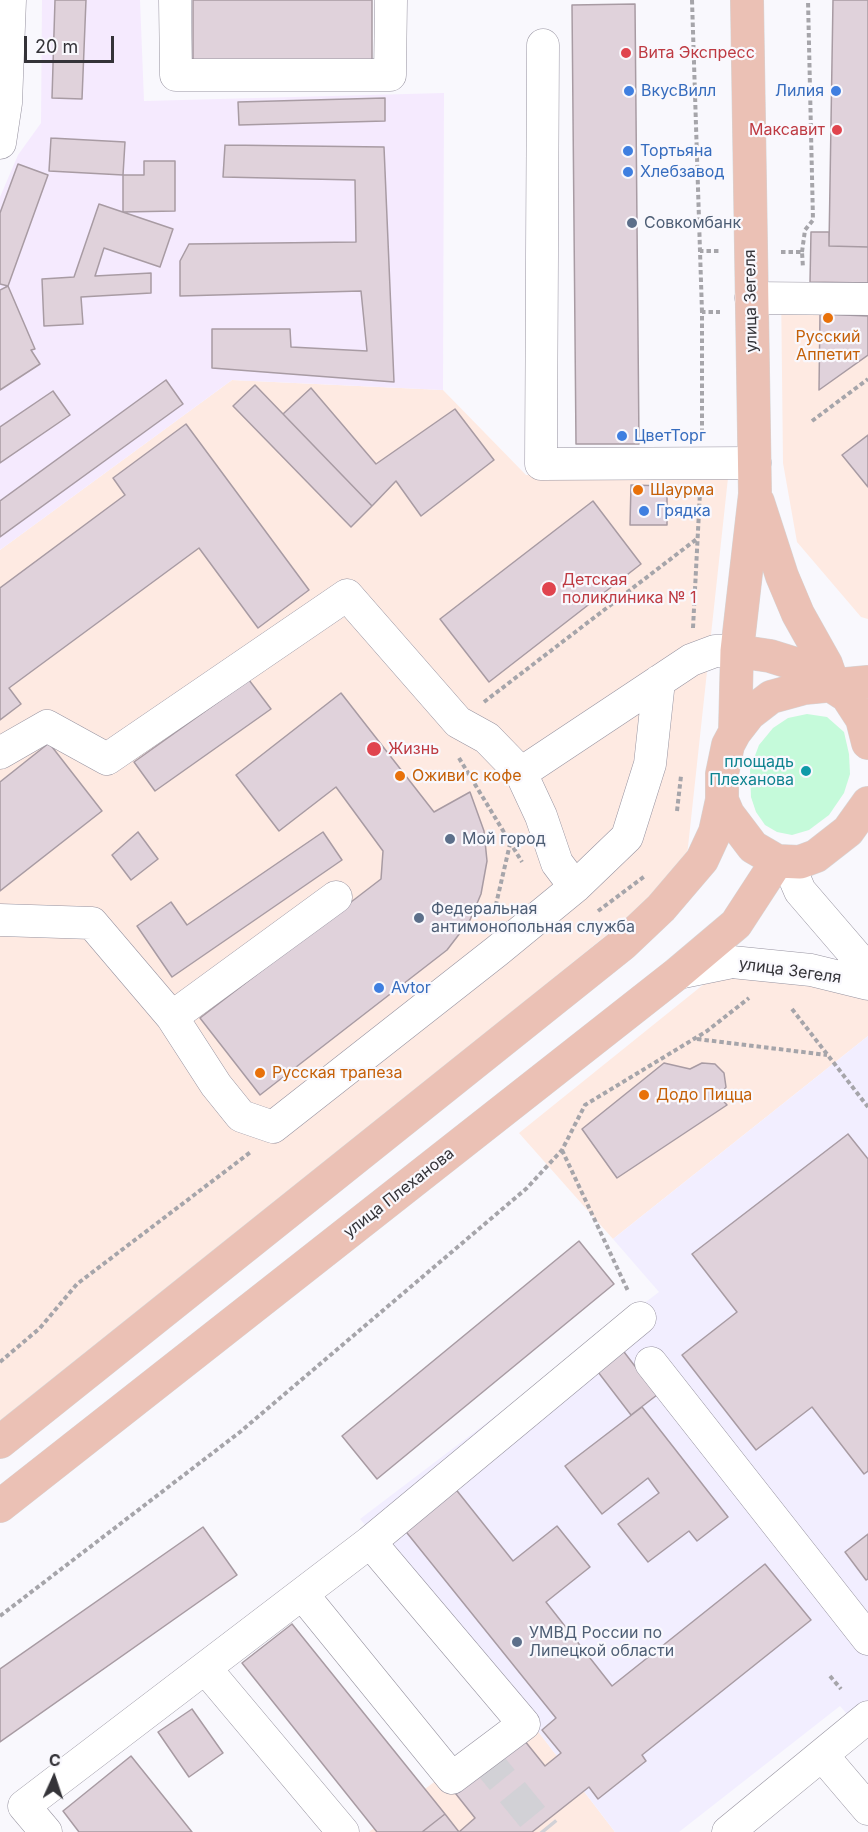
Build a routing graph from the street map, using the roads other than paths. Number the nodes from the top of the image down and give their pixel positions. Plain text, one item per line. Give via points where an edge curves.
1 (10, 0) edge
2 (175, 0) edge
3 (391, 0) edge
4 (747, 0) edge
5 (543, 45) dead end
6 (0, 143) edge
7 (751, 298) junction
8 (868, 299) edge
9 (755, 479) junction
10 (737, 651) junction
11 (659, 681) junction
12 (868, 682) edge
13 (834, 687) junction
14 (735, 732) junction
15 (868, 743) edge
16 (0, 753) edge
17 (521, 773) junction
18 (722, 800) junction
19 (867, 812) edge
20 (782, 862) junction
21 (575, 887) junction
22 (336, 897) dead end
23 (0, 920) edge
24 (868, 970) edge
25 (678, 974) junction
26 (868, 984) edge
27 (172, 1017) junction
28 (640, 1318) road end
29 (651, 1363) dead end
30 (0, 1442) edge
31 (0, 1506) edge
32 (370, 1542) junction
33 (303, 1595) junction
34 (868, 1639) edge
35 (206, 1669) junction
36 (868, 1717) edge
37 (822, 1755) junction
38 (868, 1809) edge
39 (46, 1832) edge
40 (343, 1832) edge
41 (728, 1832) edge

1 - 6 street via 6,103
2 - 3 street via 176,75 390,75
4 - 7 main road, улица Зегеля
5 - 9 street via 541,464
7 - 8 street
7 - 9 main road, улица Зегеля
9 - 10 main road, улица Зегеля
9 - 13 main road, улица Зегеля via 782,576
10 - 11 street via 703,654
10 - 13 main road via 799,665
10 - 14 main road, улица Зегеля
11 - 17 street
11 - 21 street via 650,764 627,837
12 - 13 main road
13 - 14 main road via 804,688 771,697 749,714
13 - 15 main road via 855,706
14 - 18 main road via 723,761
16 - 17 street via 47,726 107,759 347,595 458,722 487,738
17 - 21 street via 541,816 556,863
18 - 20 main road via 753,847
18 - 30 main road via 715,832 702,860 661,908 623,944
19 - 20 main road via 816,856 800,862
20 - 24 street, улица Зегеля via 800,891
20 - 25 main road, улица Плеханова via 736,924
21 - 27 street via 273,1127 241,1116
22 - 27 street
23 - 27 street via 92,923
25 - 26 street, улица Зегеля via 732,962 811,970
25 - 31 main road, улица Плеханова
28 - 32 street
29 - 34 street
32 - 33 street
32 - 33 street via 524,1724 452,1778
33 - 35 street
35 - 39 street via 24,1806
35 - 40 street
36 - 37 street
37 - 38 street
37 - 41 street

